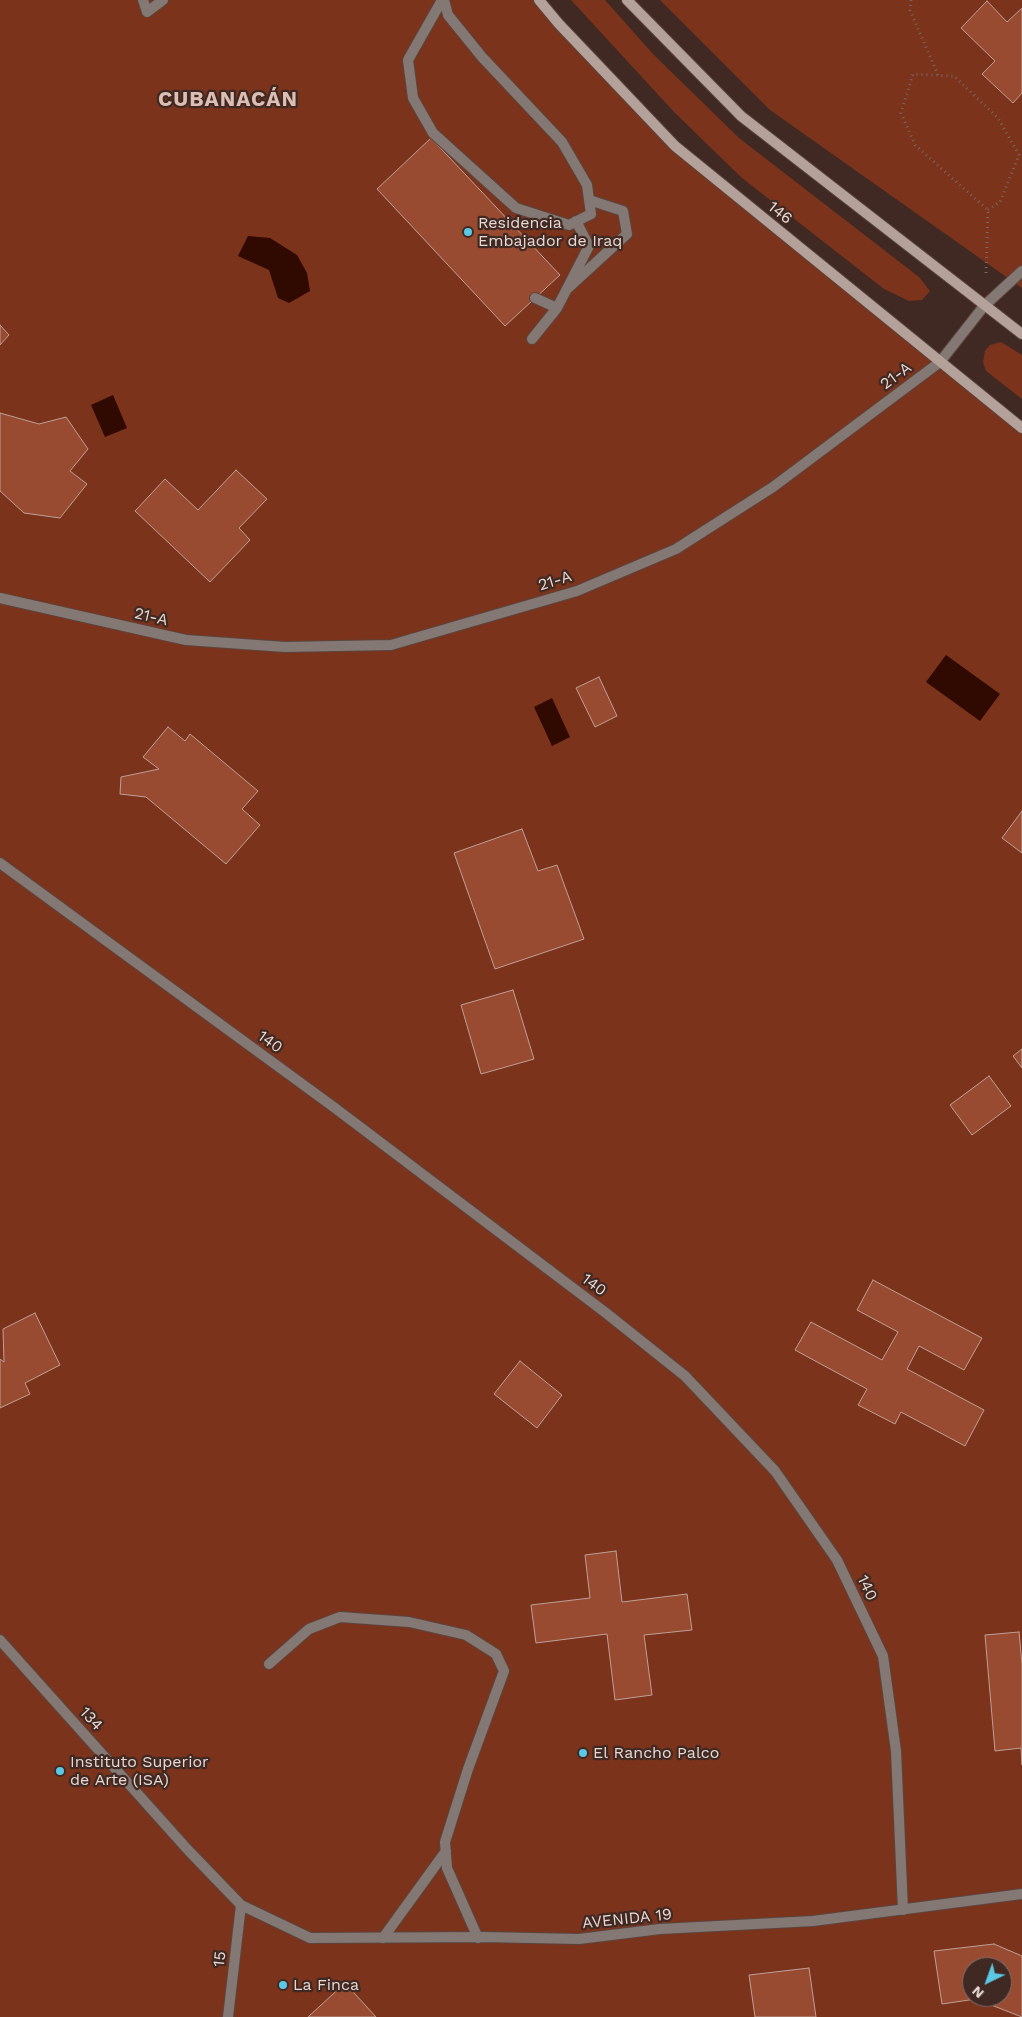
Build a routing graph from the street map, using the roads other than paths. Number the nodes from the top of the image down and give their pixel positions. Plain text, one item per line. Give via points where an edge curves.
1 (143, 0) edge
2 (163, 0) edge
3 (443, 0) edge
4 (540, 0) edge
5 (627, 0) edge
6 (589, 200) junction
7 (576, 221) junction
8 (1022, 271) edge
9 (567, 289) junction
10 (535, 298) dead end
11 (984, 306) junction
12 (558, 308) junction
13 (1022, 334) edge
14 (532, 339) dead end
15 (940, 362) junction
16 (1022, 428) edge
17 (0, 598) edge
18 (0, 863) edge
19 (0, 1640) edge
20 (269, 1664) dead end
21 (446, 1851) junction
22 (1022, 1894) edge
23 (241, 1905) junction
24 (903, 1910) junction
25 (383, 1938) junction
26 (478, 1938) junction
27 (228, 2017) edge

1 - 2 street via 147,12
3 - 6 street via 448,16 562,142 587,185
3 - 7 street via 408,60 413,98 433,132 516,208 569,225
4 - 15 main road, 146 via 558,24 675,146
5 - 11 main road via 741,116
6 - 7 street via 591,214
6 - 9 street via 623,211 627,234
7 - 9 street via 589,246
8 - 11 street, 21-A
9 - 12 street
10 - 12 street
11 - 13 main road
11 - 15 street, 21-A
12 - 14 street
15 - 16 main road, 146
15 - 17 street, 21-A via 773,487 676,549 577,591 391,645 285,647 186,640
18 - 24 street, 140 via 335,1108 606,1313 685,1376 775,1471 837,1560 883,1656 896,1751
19 - 23 street, 134
20 - 21 street via 310,1629 340,1617 409,1622 466,1635 496,1654 504,1671 468,1769 445,1842
21 - 25 street
21 - 26 street via 447,1868
22 - 24 street, AVENIDA 19
23 - 25 street, AVENIDA 19 via 310,1938
23 - 27 street, 15
24 - 26 street, AVENIDA 19 via 813,1921 660,1929 579,1939
25 - 26 street, AVENIDA 19

